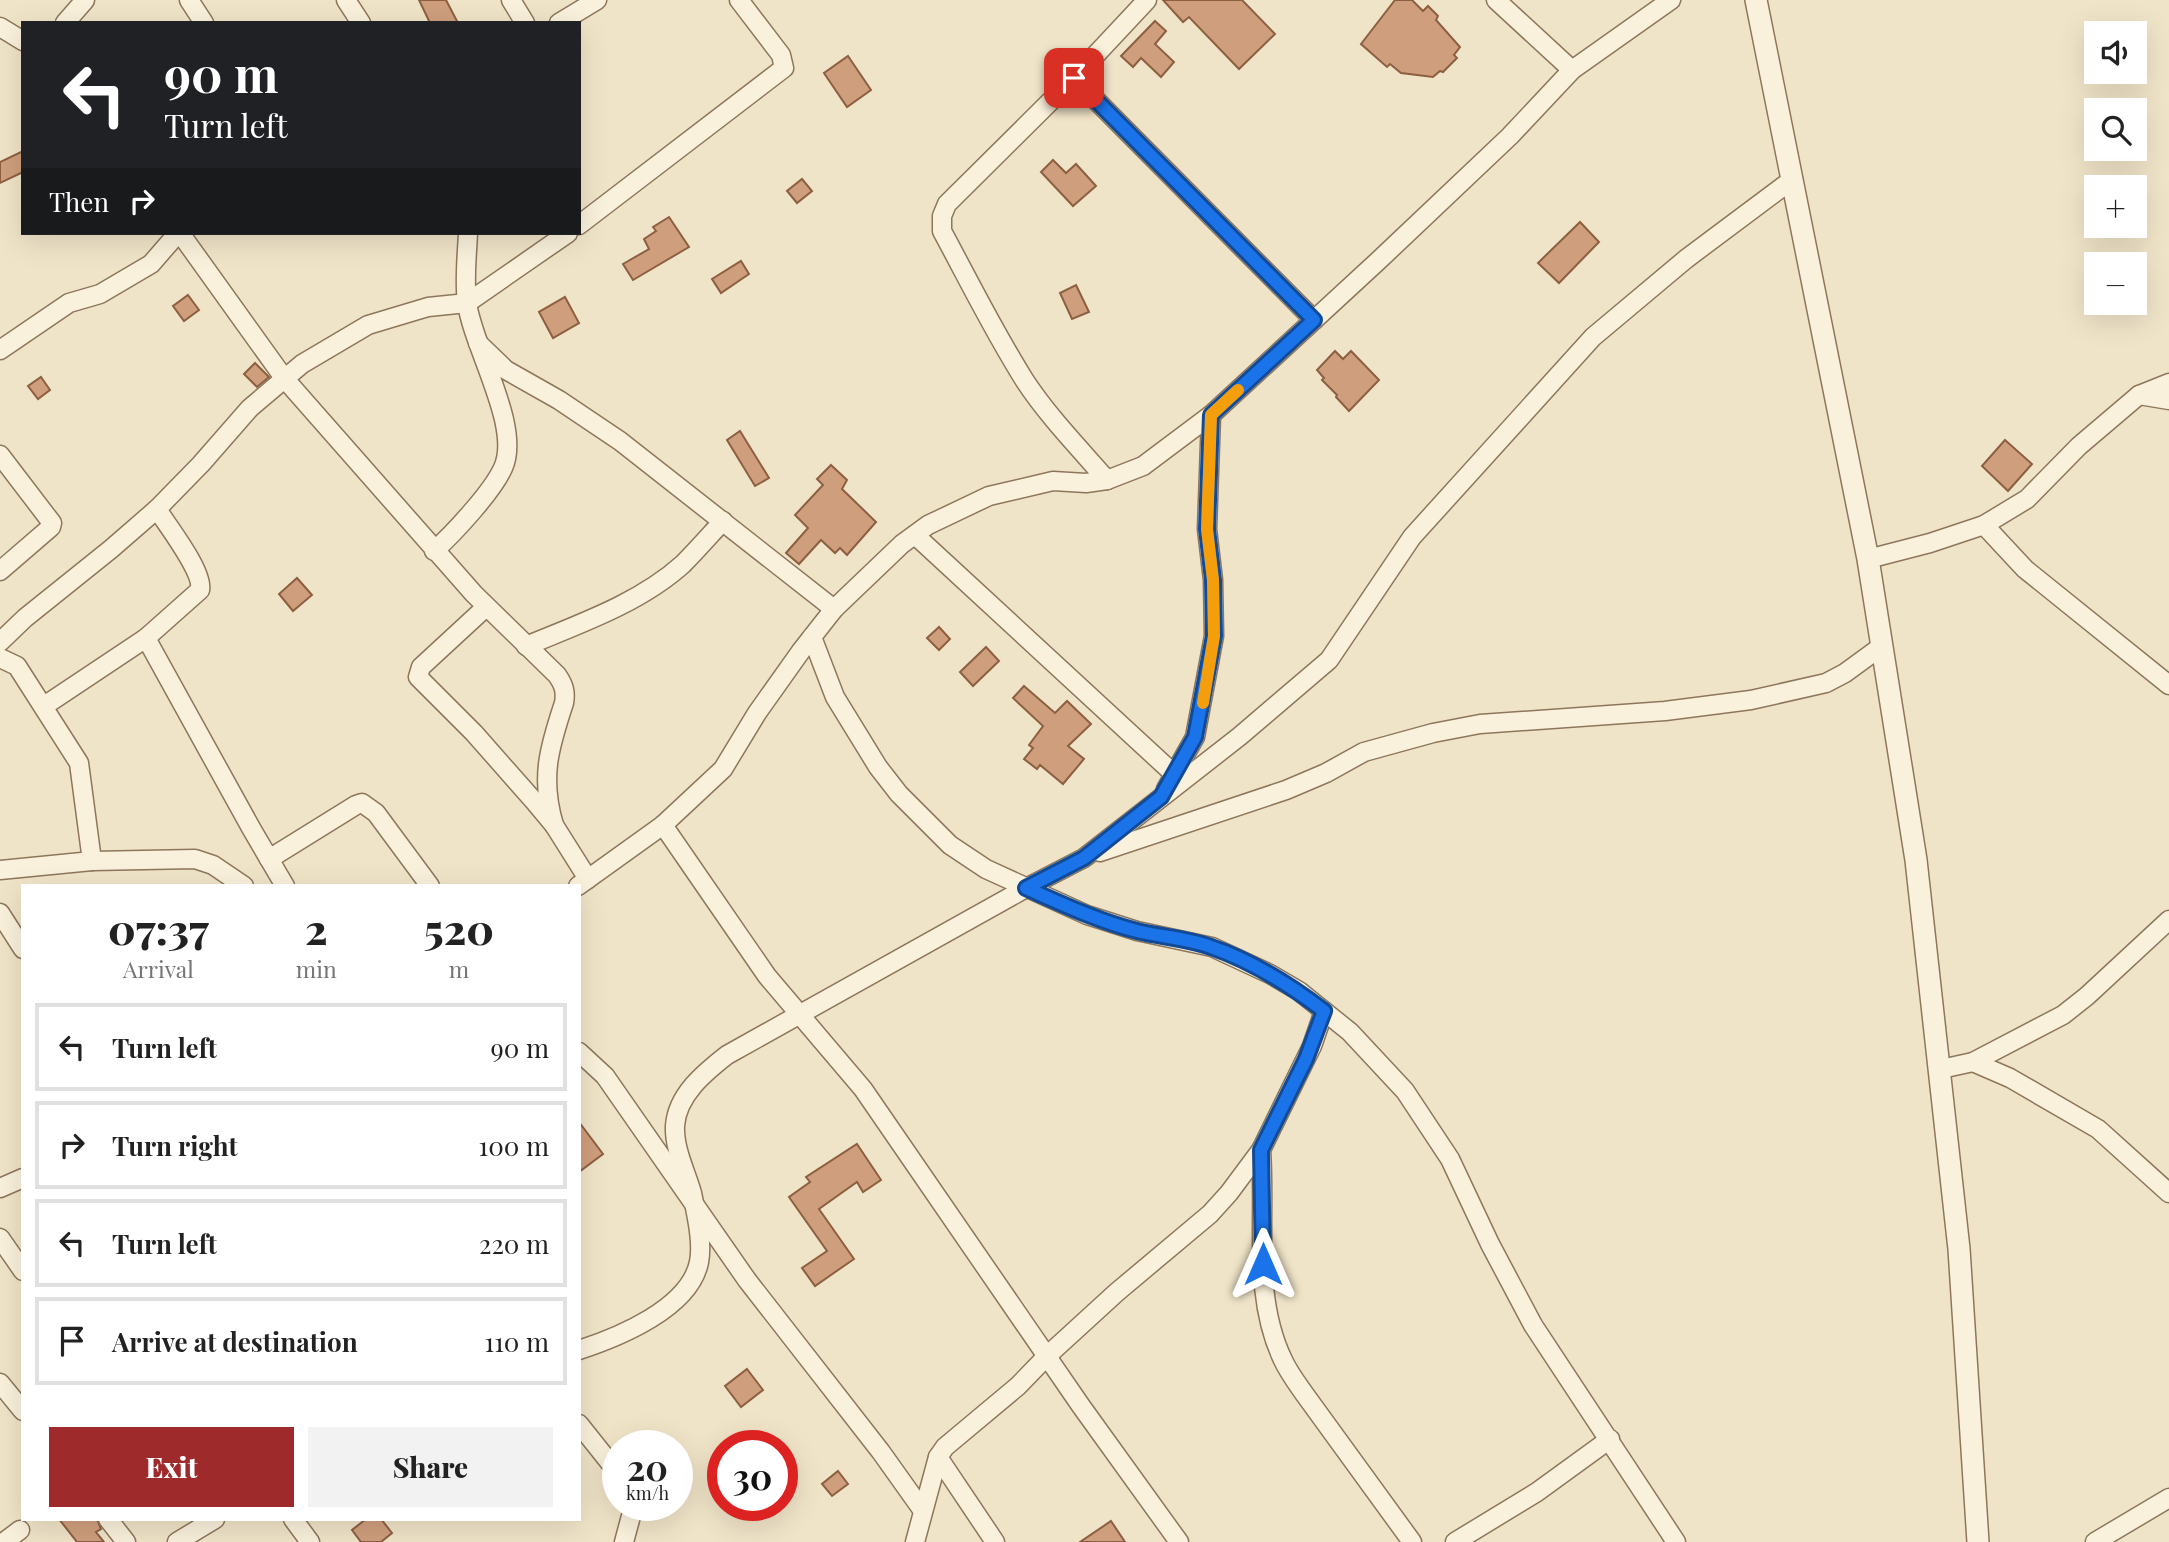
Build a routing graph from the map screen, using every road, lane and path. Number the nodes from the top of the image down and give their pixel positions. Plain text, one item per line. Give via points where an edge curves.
1 (85, 0) edge
2 (189, 0) edge
3 (346, 0) edge
4 (511, 0) edge
5 (597, 0) edge
6 (739, 0) edge
7 (1147, 0) edge
8 (1496, 0) edge
9 (1671, 0) edge
10 (1756, 0) edge
11 (67, 21) edge
12 (203, 21) edge
13 (360, 21) edge
14 (524, 21) edge
15 (562, 21) edge
16 (0, 27) edge
17 (21, 40) edge
18 (1572, 70) junction
19 (1074, 78) junction
20 (1793, 179) junction
21 (581, 223) edge
22 (177, 235) edge
23 (180, 235) edge
24 (468, 235) edge
25 (565, 235) edge
26 (467, 303) junction
27 (1314, 320) junction
28 (478, 343) junction
29 (0, 350) edge
30 (284, 378) junction
31 (2169, 383) edge
32 (2139, 396) junction
33 (2169, 400) edge
34 (1211, 415) junction
35 (0, 455) edge
36 (1107, 480) junction
37 (157, 509) junction
38 (723, 521) junction
39 (1984, 525) junction
40 (915, 535) junction
41 (434, 551) junction
42 (1868, 559) junction
43 (0, 571) edge
44 (486, 607) junction
45 (834, 609) junction
46 (812, 637) junction
47 (146, 638) junction
48 (0, 642) edge
49 (526, 646) junction
50 (1882, 646) junction
51 (0, 658) edge
52 (2169, 685) edge
53 (44, 706) junction
54 (1174, 774) junction
55 (1161, 797) junction
56 (554, 825) junction
57 (663, 825) junction
58 (1084, 858) junction
59 (270, 859) junction
60 (92, 861) junction
61 (3, 866) edge
62 (583, 882) edge
63 (241, 884) edge
64 (284, 884) edge
65 (429, 884) edge
66 (1026, 888) junction
67 (0, 915) edge
68 (2167, 928) edge
69 (21, 946) edge
70 (1324, 1011) junction
71 (800, 1015) junction
72 (581, 1054) edge
73 (1973, 1062) junction
74 (1941, 1069) junction
75 (1261, 1150) junction
76 (21, 1179) edge
77 (0, 1188) edge
78 (2169, 1193) edge
79 (694, 1204) junction
80 (0, 1238) edge
81 (21, 1268) edge
82 (581, 1349) edge
83 (1046, 1356) junction
84 (0, 1382) edge
85 (21, 1409) edge
86 (581, 1427) edge
87 (1610, 1439) junction
88 (602, 1453) edge
89 (938, 1457) junction
90 (2169, 1498) edge
91 (923, 1511) junction
92 (110, 1521) edge
93 (212, 1521) edge
94 (300, 1521) edge
95 (630, 1521) edge
96 (20, 1530) dead end
97 (4, 1542) edge
98 (126, 1542) edge
99 (177, 1542) edge
100 (310, 1542) edge
101 (624, 1542) edge
102 (915, 1542) edge
103 (995, 1542) edge
104 (1179, 1542) edge
105 (1412, 1542) edge
106 (1455, 1542) edge
107 (1676, 1542) edge
108 (1978, 1542) edge
109 (2095, 1542) edge

1 - 11 street
2 - 12 street
3 - 13 street
4 - 14 street
5 - 15 street
6 - 21 street via 781,55 784,68
7 - 19 street
8 - 18 street
9 - 18 street
10 - 20 street
16 - 17 street
18 - 27 street via 1510,136
19 - 27 street
19 - 36 street via 947,204 942,231 1026,382
20 - 42 street
20 - 55 street via 1686,259 1593,337 1412,537 1329,660
22 - 29 street via 150,264 100,294 69,303
23 - 30 street
24 - 26 street
25 - 26 street
26 - 28 street
26 - 30 street via 428,307 368,325
27 - 34 street
28 - 38 street via 506,370 620,441
28 - 41 street via 506,425 506,455 493,483
30 - 37 street via 250,408
30 - 41 street
31 - 32 street
32 - 33 street
32 - 39 street via 2079,446 2027,499
34 - 36 street via 1143,466
34 - 54 street via 1207,529 1214,636 1195,737
35 - 43 street via 52,523
36 - 40 street via 1053,481 989,496
37 - 47 street via 202,583 185,605
37 - 48 street
38 - 45 street
38 - 49 street via 663,579 590,619
39 - 42 street
39 - 52 street via 2034,577
40 - 45 street
40 - 54 street
41 - 44 street
42 - 50 street
44 - 49 street
44 - 56 street via 421,667 418,677
45 - 46 street
46 - 57 street via 723,769
46 - 66 street via 835,697 899,794 950,845
47 - 53 street
47 - 59 street
49 - 56 street via 557,675 565,694 547,761 546,786
50 - 58 street via 1826,682 1751,700 1480,724 1433,733 1364,752 1286,790
50 - 74 street via 1916,860
51 - 53 street via 17,666
53 - 60 street via 79,763
54 - 55 street
55 - 58 street
56 - 62 street
57 - 62 street
57 - 71 street via 767,976
58 - 66 street
59 - 64 street
59 - 65 street via 362,803 376,813
60 - 61 street
60 - 63 street via 195,859 214,865
66 - 70 street via 1137,931 1212,947 1270,974
66 - 71 street
67 - 69 street
68 - 73 street via 2063,1015
70 - 75 street via 1312,1046
70 - 87 street via 1405,1091 1450,1159 1533,1325
71 - 79 street via 727,1055 685,1097 675,1126
71 - 83 street via 863,1089
72 - 79 street via 605,1076
73 - 74 street
73 - 78 street via 2098,1129
74 - 108 street via 1959,1248
75 - 83 street via 1210,1214
75 - 105 street via 1263,1284 1282,1359
76 - 77 street
79 - 82 street via 699,1262 691,1281 655,1316
79 - 91 street
80 - 81 street
83 - 89 street
83 - 104 street
84 - 85 street
86 - 88 street
87 - 106 street via 1537,1492
87 - 107 street
89 - 91 street
89 - 103 street
90 - 109 street
91 - 102 street
92 - 98 street
93 - 99 street
94 - 100 street
95 - 101 street
96 - 97 street

